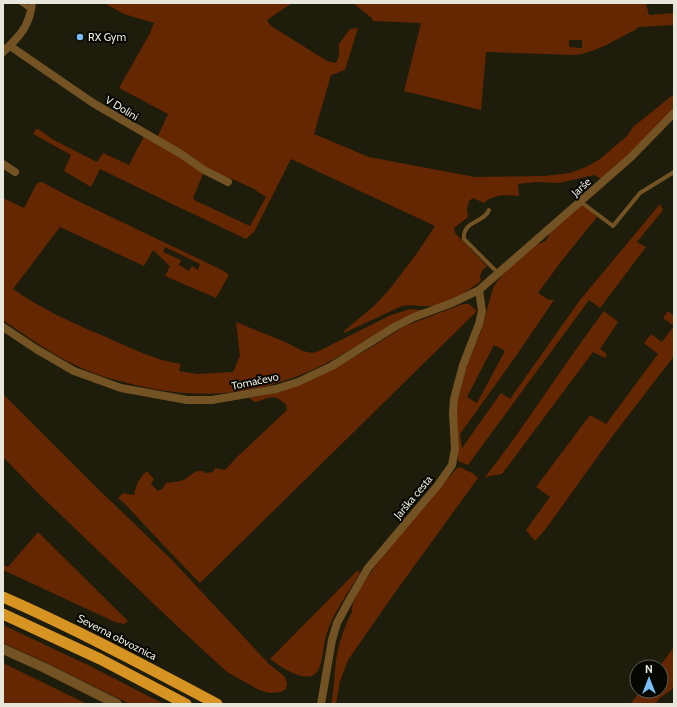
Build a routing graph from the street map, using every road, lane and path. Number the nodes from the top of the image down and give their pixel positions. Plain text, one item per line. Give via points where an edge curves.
1 (21, 3) edge
2 (32, 7) edge
3 (10, 46) junction
4 (3, 52) edge
5 (674, 113) edge
6 (3, 164) edge
7 (15, 172) dead end
8 (674, 172) edge
9 (228, 182) dead end
10 (581, 202) junction
11 (489, 210) dead end
12 (498, 274) junction
13 (479, 290) junction
14 (3, 327) edge
15 (3, 597) edge
16 (3, 614) edge
17 (3, 649) edge
18 (117, 704) edge
19 (186, 704) edge
20 (218, 704) edge
21 (321, 704) edge

1 - 2 lane
2 - 3 street via 25,29
3 - 4 street
3 - 9 street, V Dolini via 93,103
5 - 10 street, Jarše via 630,158
6 - 7 street
8 - 10 lane via 640,193 613,226
10 - 12 street, Jarše
11 - 12 lane via 467,227 464,239
12 - 13 street, Tomačevo
13 - 14 street, Tomačevo via 396,326 332,366 298,382 276,389 212,400 187,400 121,388 74,371
13 - 21 street, Jarška cesta via 482,311 454,399 452,413 455,449 452,465 368,568 350,599 332,640
15 - 20 highway, Severna obvoznica via 125,655
16 - 19 highway via 100,659
17 - 18 street

